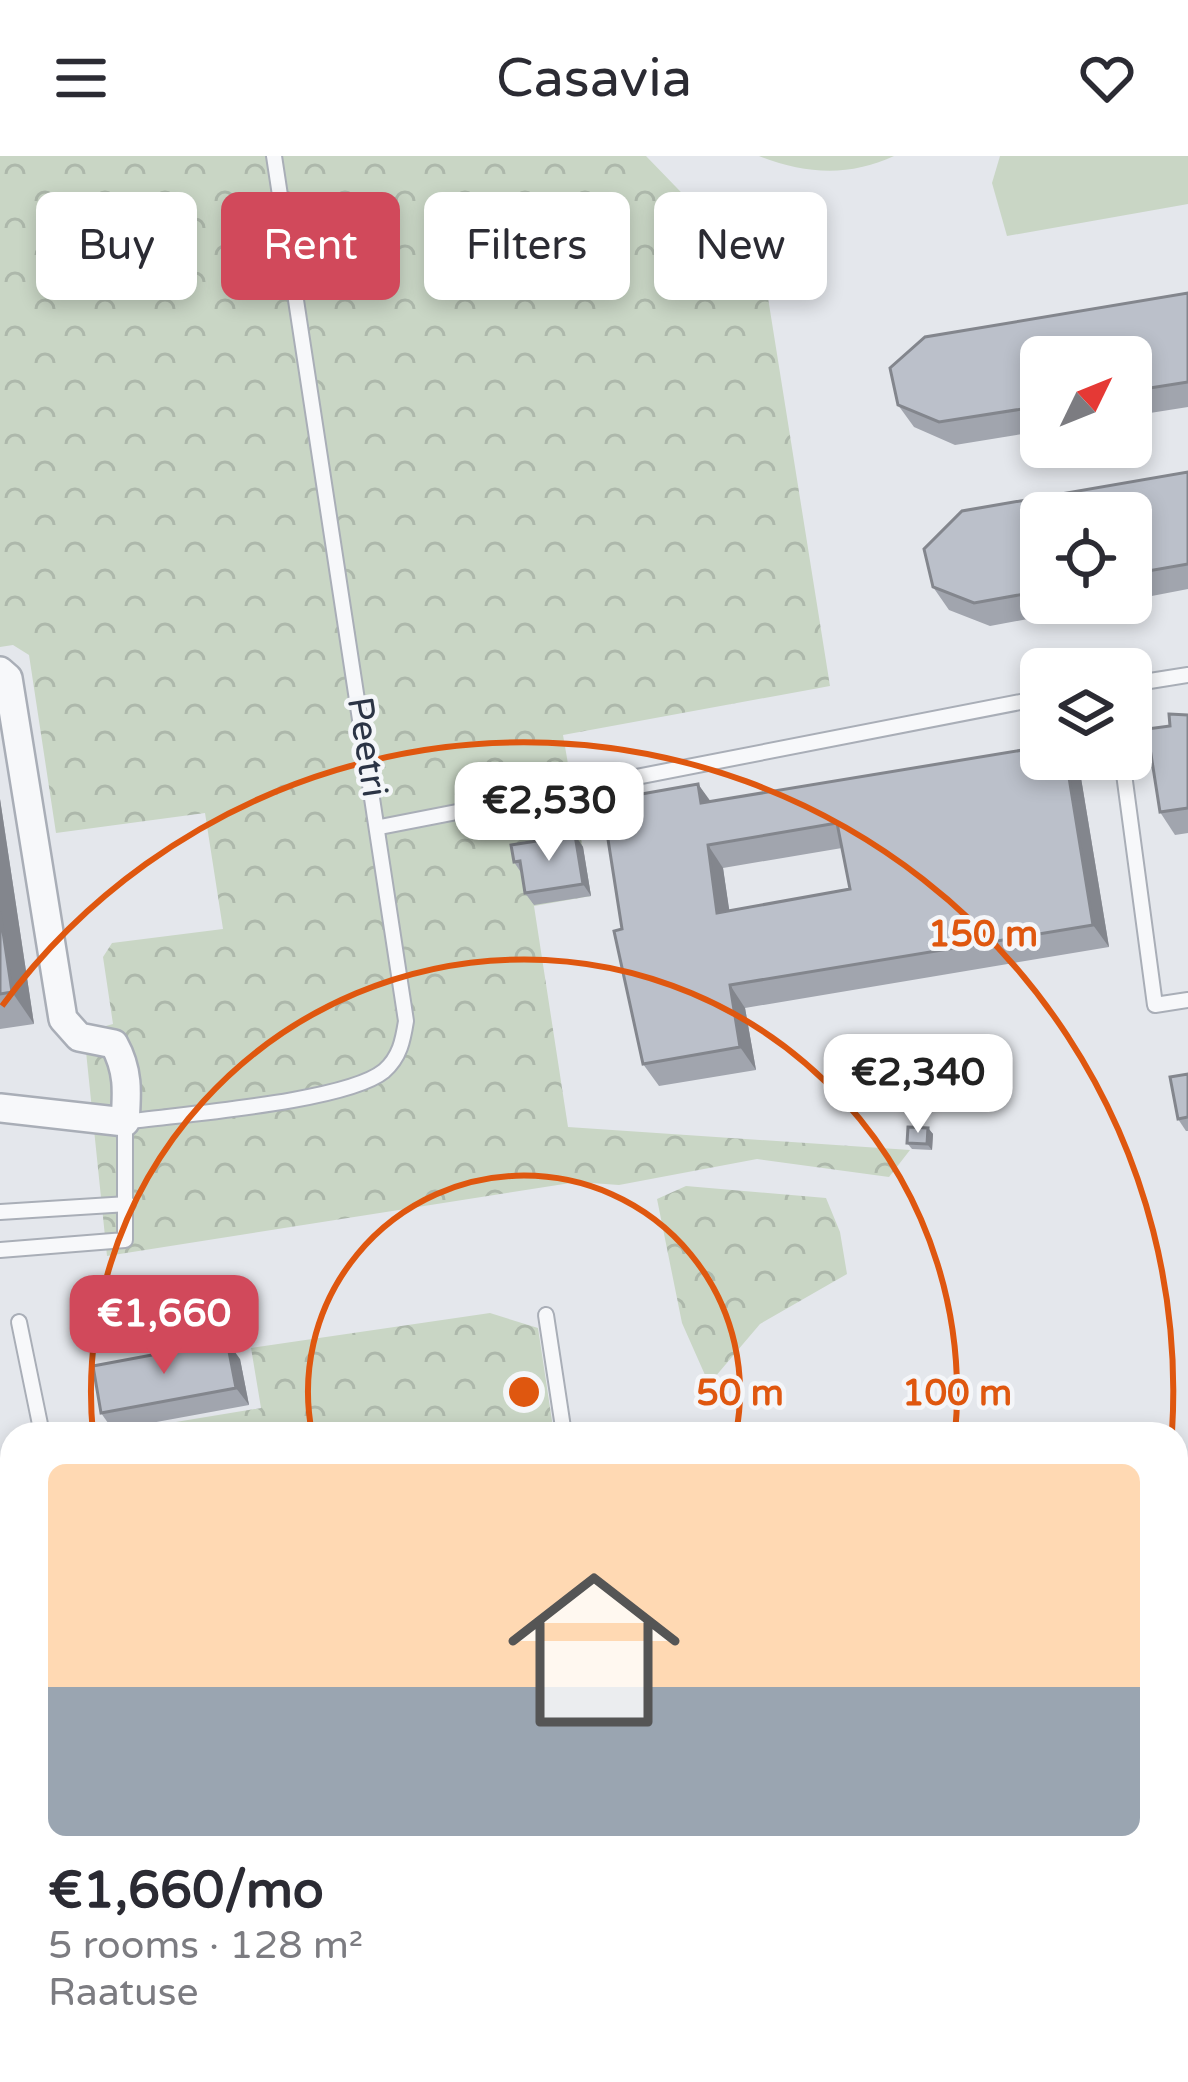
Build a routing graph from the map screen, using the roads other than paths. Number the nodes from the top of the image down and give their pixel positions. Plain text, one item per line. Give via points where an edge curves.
1 (274, 156) edge
2 (0, 671) edge
3 (1188, 675) edge
4 (1152, 681) edge
5 (1020, 702) edge
6 (1126, 780) edge
7 (380, 827) junction
8 (1188, 1000) edge
9 (0, 1108) edge
10 (125, 1122) junction
11 (128, 1204) junction
12 (0, 1212) edge
13 (0, 1250) edge
14 (546, 1315) dead end
15 (19, 1322) dead end
16 (40, 1422) edge
17 (562, 1422) edge

1 - 7 lane, Peetri
2 - 10 street via 8,678 64,1019 79,1037 114,1044 125,1064
3 - 4 lane
5 - 7 lane
6 - 8 lane via 1155,1005
7 - 10 lane, Peetri via 406,1021 402,1047 383,1072 346,1089
9 - 10 street
10 - 11 lane
11 - 12 lane
11 - 13 lane via 125,1240
14 - 17 lane
15 - 16 lane

